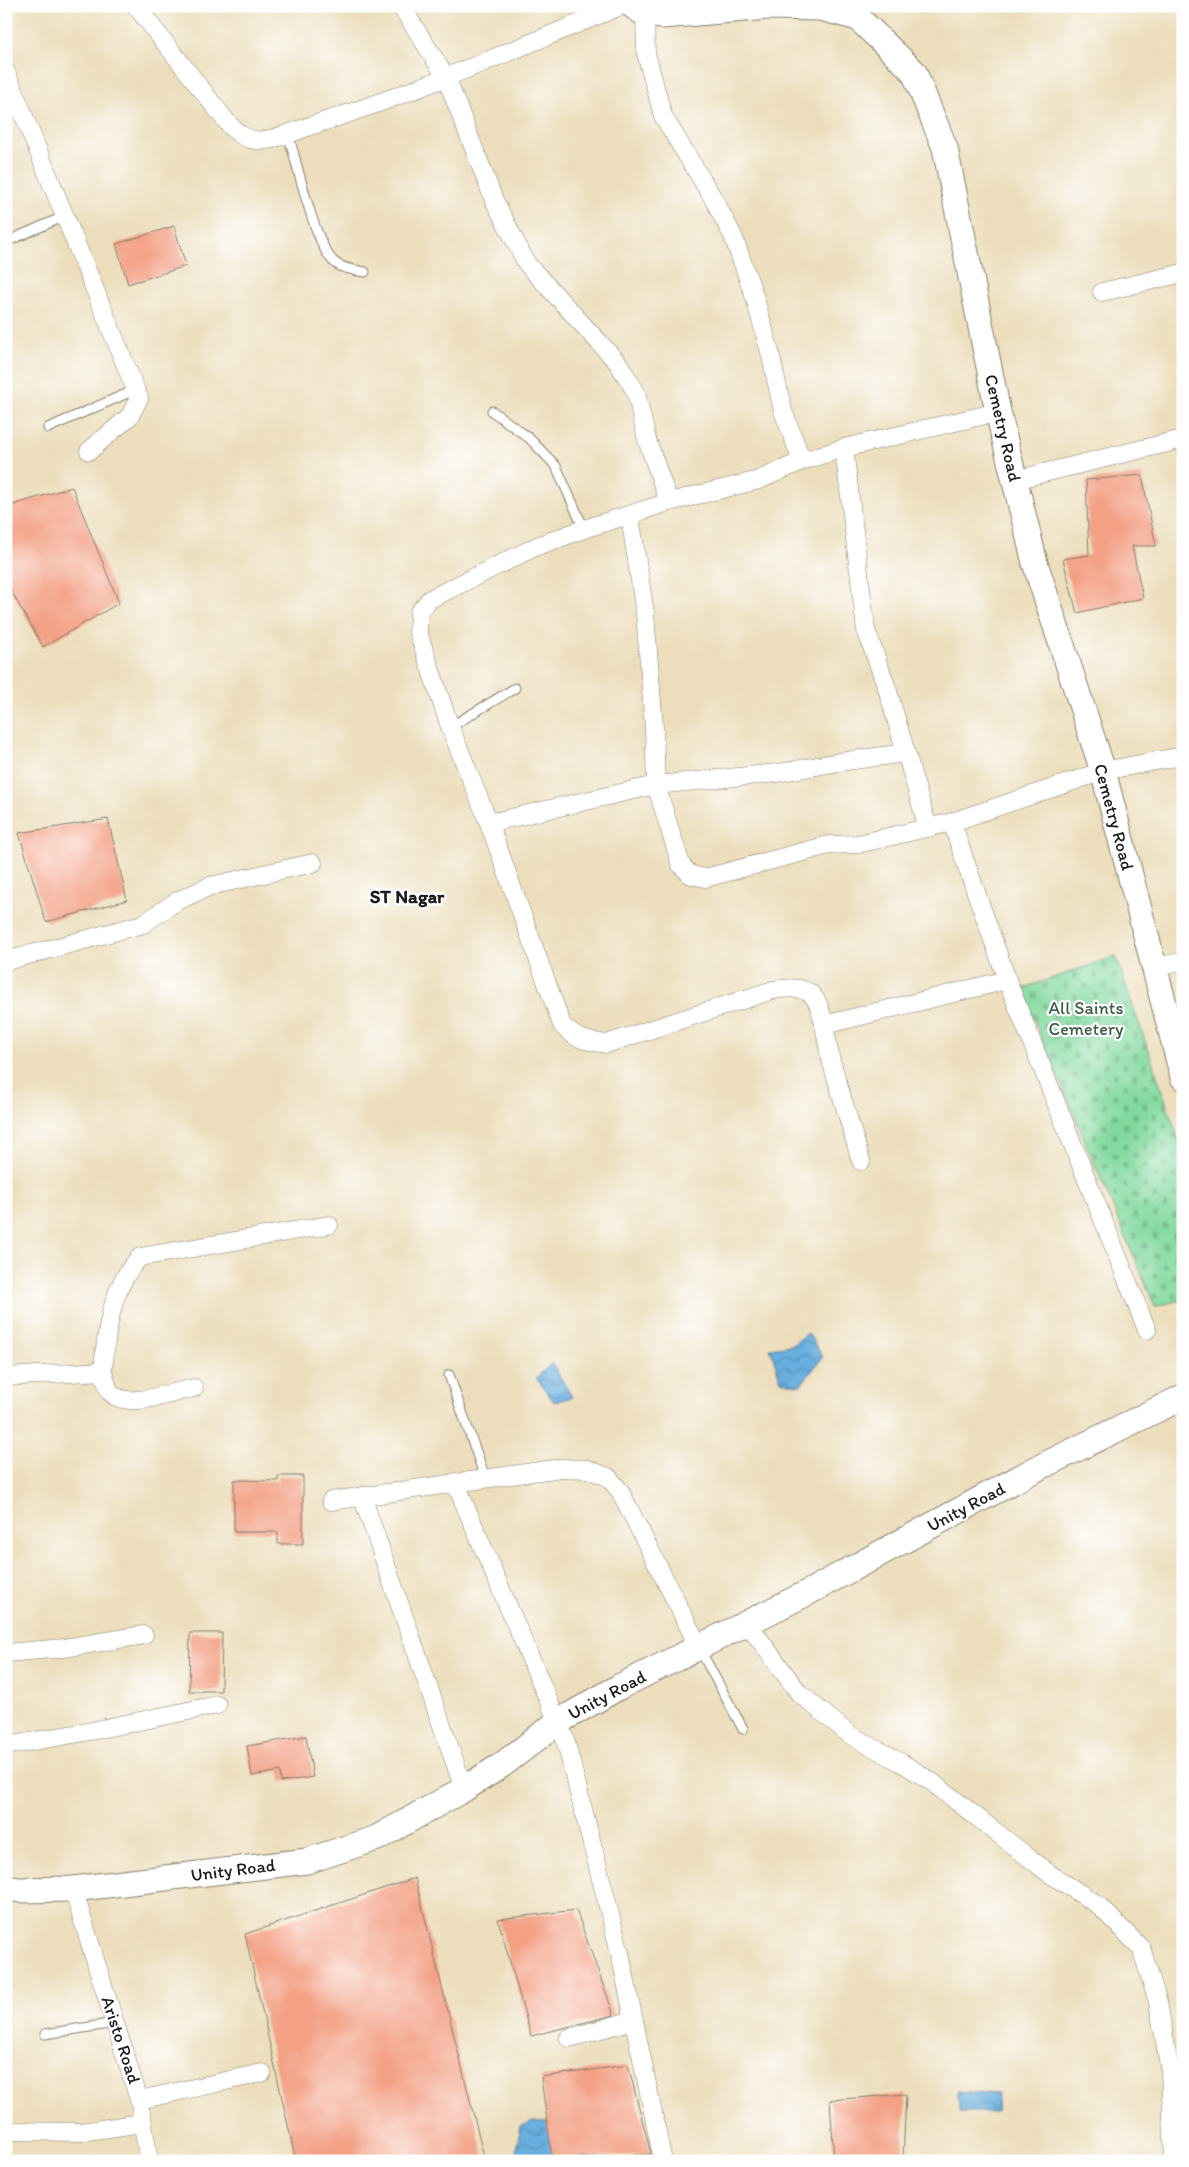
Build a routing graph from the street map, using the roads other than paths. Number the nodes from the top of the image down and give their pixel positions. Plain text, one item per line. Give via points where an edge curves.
1 (136, 6) edge
2 (401, 6) edge
3 (621, 6) edge
4 (639, 10) edge
5 (6, 72) edge
6 (446, 77) junction
7 (288, 134) junction
8 (65, 216) junction
9 (6, 242) edge
10 (365, 272) dead end
11 (1183, 272) edge
12 (1102, 292) dead end
13 (137, 389) junction
14 (492, 411) dead end
15 (998, 412) junction
16 (48, 428) dead end
17 (1183, 439) edge
18 (844, 448) junction
19 (89, 451) dead end
20 (802, 462) junction
21 (1015, 480) junction
22 (669, 502) junction
23 (630, 516) junction
24 (584, 529) junction
25 (515, 688) dead end
26 (450, 727) junction
27 (906, 753) junction
28 (1183, 756) edge
29 (1102, 772) junction
30 (656, 785) junction
31 (952, 822) junction
32 (489, 823) junction
33 (928, 828) junction
34 (312, 863) dead end
35 (6, 961) edge
36 (1183, 962) edge
37 (1153, 967) junction
38 (1007, 980) junction
39 (824, 1025) junction
40 (1183, 1077) edge
41 (861, 1161) dead end
42 (328, 1225) dead end
43 (1147, 1330) dead end
44 (103, 1371) junction
45 (449, 1375) dead end
46 (6, 1377) edge
47 (194, 1388) dead end
48 (1183, 1397) edge
49 (485, 1477) junction
50 (455, 1482) junction
51 (362, 1496) junction
52 (330, 1501) dead end
53 (748, 1624) junction
54 (144, 1634) dead end
55 (699, 1647) junction
56 (6, 1653) edge
57 (217, 1705) dead end
58 (558, 1722) junction
59 (743, 1729) dead end
60 (6, 1746) edge
61 (464, 1789) junction
62 (6, 1888) edge
63 (72, 1889) junction
64 (634, 2020) junction
65 (115, 2023) junction
66 (45, 2034) dead end
67 (569, 2038) dead end
68 (262, 2073) dead end
69 (140, 2100) junction
70 (142, 2122) junction
71 (6, 2131) edge
72 (149, 2161) edge
73 (663, 2161) edge
74 (1174, 2161) edge

1 - 7 street via 239,135 256,141
2 - 6 street
3 - 6 street
4 - 15 street, Cemetry Road via 662,16 768,7 820,8 858,18 914,72 945,148
4 - 20 street via 646,53 663,116 733,236 754,295 783,411
5 - 8 street
6 - 7 street
6 - 22 street via 494,200 527,264 618,363 636,392 647,440
7 - 10 lane via 321,241 333,261 344,268
8 - 9 lane
8 - 13 street
11 - 12 street
13 - 16 lane
13 - 19 street via 139,398 130,416
14 - 24 lane via 529,438 556,466
15 - 18 street
15 - 21 street, Cemetry Road
17 - 21 street
18 - 20 street
18 - 27 street via 866,630
20 - 22 street via 759,480
21 - 29 street, Cemetry Road via 1035,563
22 - 23 street
23 - 24 street
23 - 30 street via 645,612
24 - 26 street via 537,546 430,599 419,612 418,632
25 - 26 lane
26 - 32 street
27 - 30 street via 778,773
27 - 33 street
28 - 29 street
29 - 31 street
29 - 37 street, Cemetry Road
30 - 32 street
30 - 33 street via 681,865 691,875 705,878 829,845 858,844
31 - 33 street
31 - 38 street
32 - 39 street via 562,1025 573,1036 606,1044 773,990 794,987 810,992 820,1007
34 - 35 street via 210,886 177,901 143,924
36 - 37 street
37 - 40 street, Cemetry Road
38 - 39 street
38 - 43 street
39 - 41 street via 830,1057
42 - 44 street via 140,1258 128,1269 120,1284 106,1335
44 - 46 street
44 - 47 street via 110,1392 124,1400 140,1400
45 - 49 lane
48 - 53 street, Unity Road via 1034,1470
49 - 50 street
49 - 55 street via 561,1468 588,1469 608,1477 620,1491
50 - 51 street
50 - 58 street
51 - 52 street
51 - 61 street
53 - 55 street, Unity Road
53 - 74 street via 806,1699 850,1735 932,1782 1047,1872 1098,1905 1141,1948 1158,2002 1170,2071
54 - 56 street via 64,1648
55 - 58 street, Unity Road
55 - 59 lane
57 - 60 street
58 - 61 street, Unity Road via 502,1765
58 - 64 street via 566,1738 591,1836
61 - 63 street, Unity Road via 377,1838 307,1861
62 - 63 street, Unity Road
63 - 65 street, Aristo Road
64 - 67 street
64 - 73 street
65 - 66 lane
65 - 69 street, Aristo Road
68 - 69 street, Aristo Road
69 - 70 street
70 - 71 street via 81,2132
70 - 72 street

